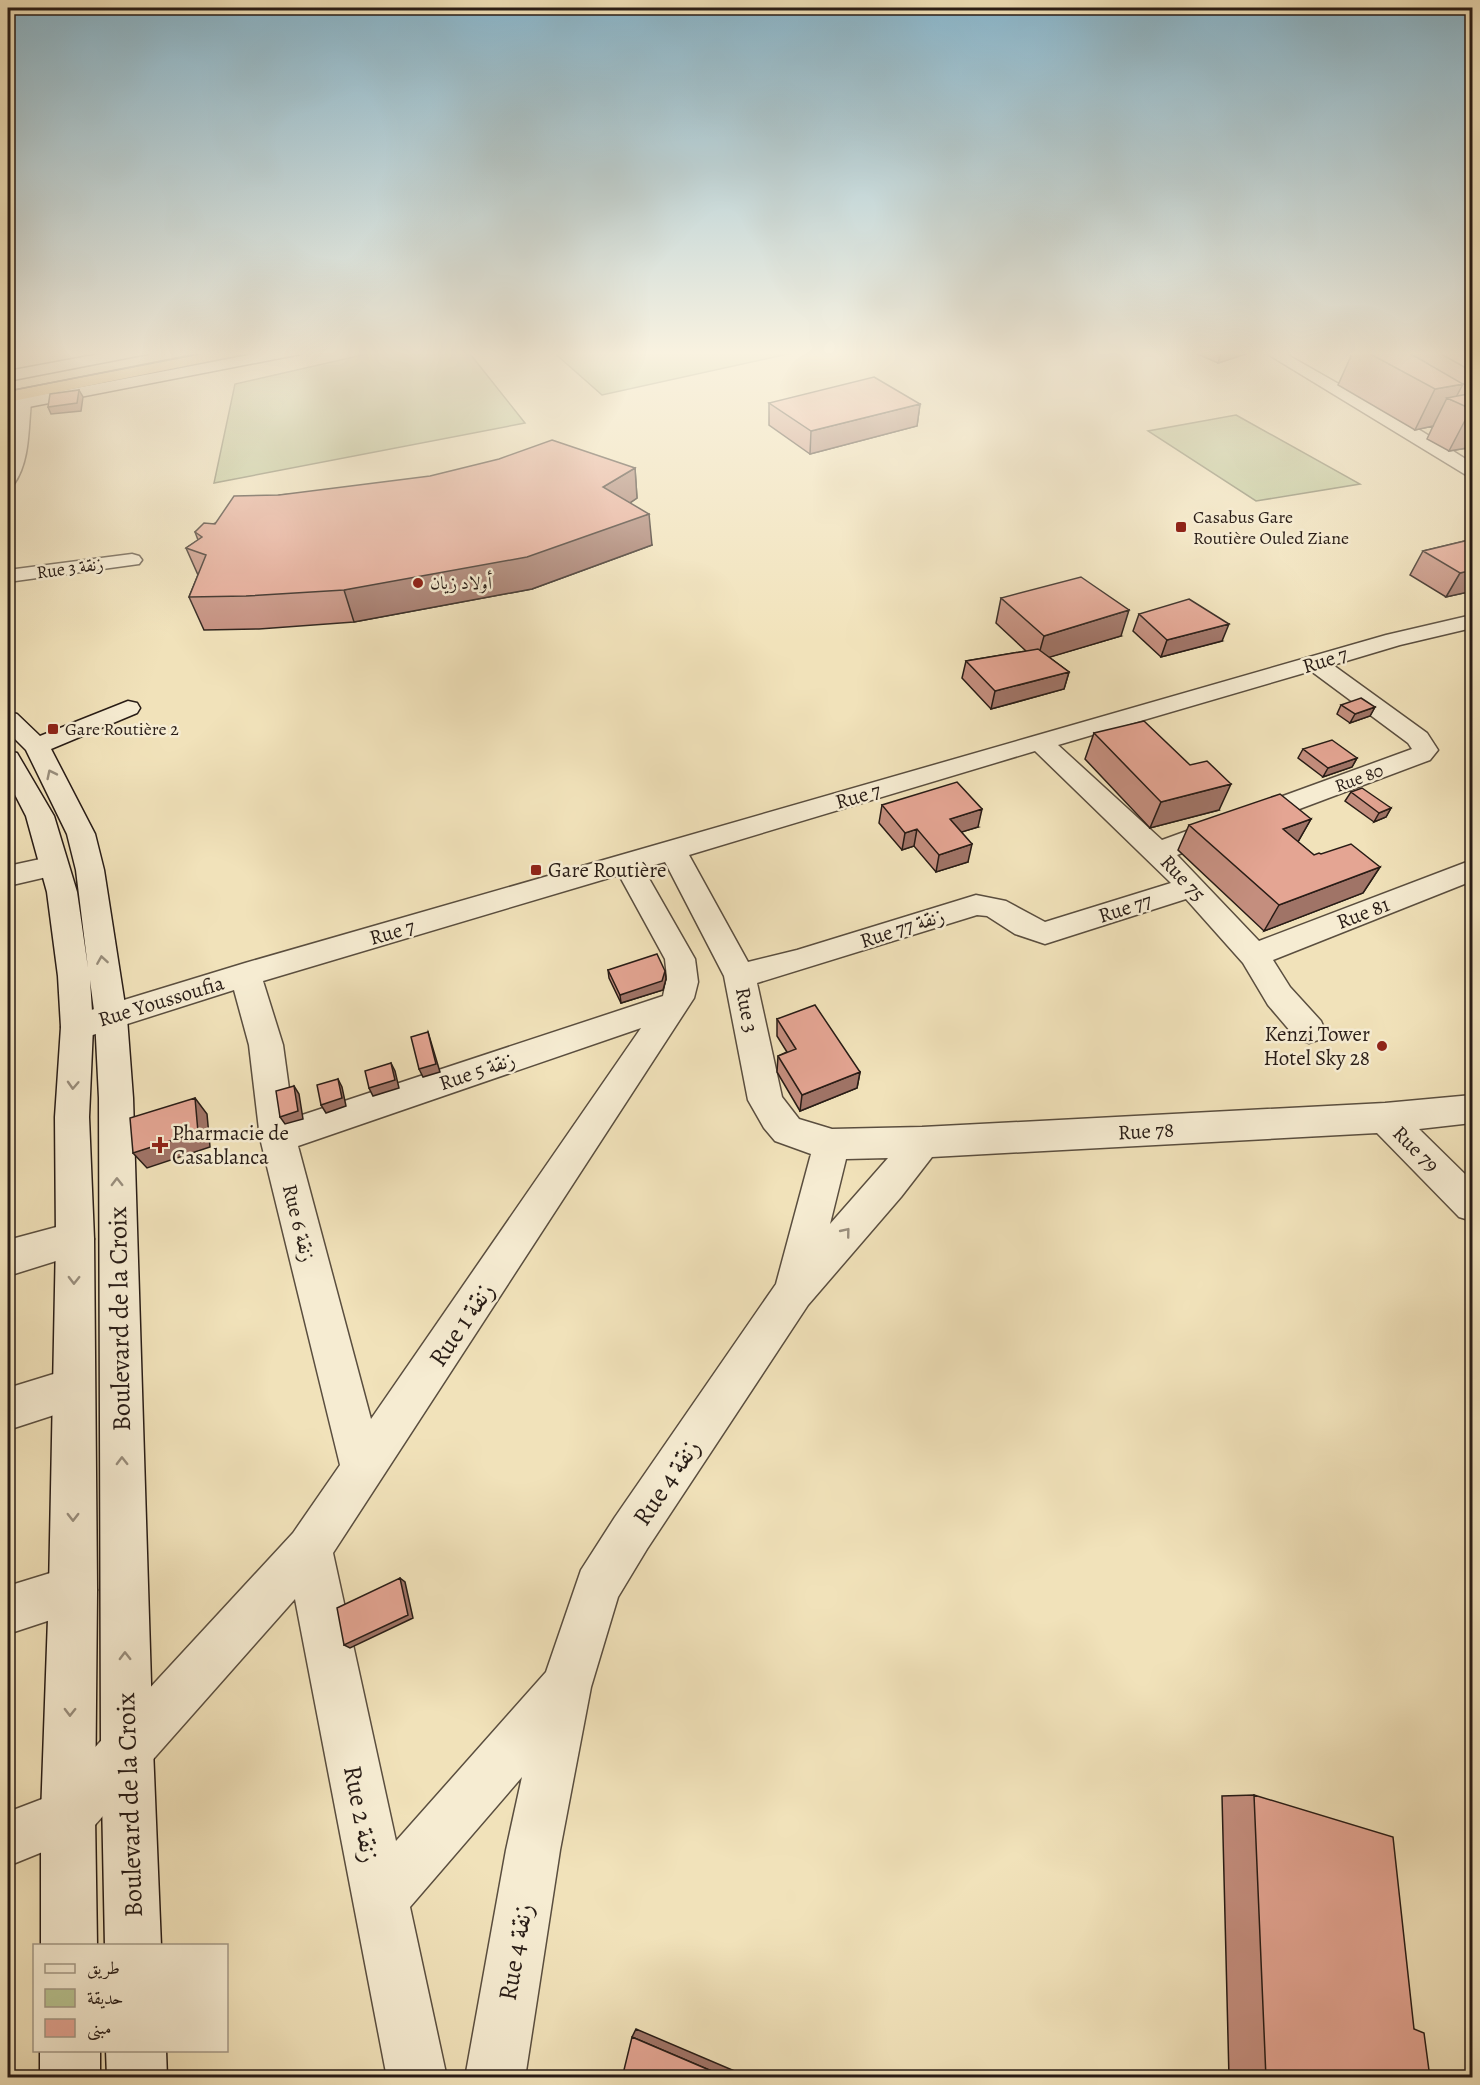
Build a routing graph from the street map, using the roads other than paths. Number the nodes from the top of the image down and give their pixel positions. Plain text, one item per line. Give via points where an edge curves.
1 (15, 447) edge
2 (1435, 447) edge
3 (1473, 454) edge
4 (1451, 457) junction
5 (1473, 471) edge
6 (8, 480) edge
7 (132, 560) dead end
8 (8, 576) edge
9 (1473, 622) edge
10 (1315, 663) junction
11 (128, 708) dead end
12 (8, 719) edge
13 (1041, 742) junction
14 (37, 746) junction
15 (8, 759) edge
16 (673, 851) junction
17 (1158, 852) junction
18 (627, 864) junction
19 (54, 866) junction
20 (1473, 870) edge
21 (8, 876) edge
22 (1190, 887) junction
23 (1059, 930) joint
24 (1254, 956) junction
25 (245, 975) junction
26 (740, 976) junction
27 (675, 1004) junction
28 (94, 1022) junction
29 (1309, 1030) dead end
30 (1468, 1106) edge
31 (1385, 1118) junction
32 (278, 1138) junction
33 (922, 1142) junction
34 (832, 1144) junction
35 (1473, 1205) edge
36 (75, 1239) junction
37 (8, 1258) edge
38 (794, 1292) junction
39 (73, 1389) junction
40 (8, 1409) edge
41 (363, 1470) junction
42 (309, 1549) junction
43 (73, 1590) junction
44 (8, 1610) edge
45 (566, 1686) junction
46 (127, 1748) junction
47 (68, 1815) junction
48 (8, 1839) edge
49 (380, 1900) junction
50 (69, 1944) edge
51 (133, 1944) edge
52 (69, 2052) edge
53 (136, 2052) edge
54 (70, 2078) edge
55 (137, 2078) edge
56 (417, 2078) edge
57 (495, 2078) edge

1 - 6 street via 16,460
2 - 4 street
3 - 4 street
4 - 5 street
7 - 8 street, Rue 3 زنقة
9 - 10 street, Rue 7
10 - 13 street, Rue 7
10 - 17 street, Rue 80 via 1418,738 1425,750 1421,755
11 - 14 street
12 - 14 street, Boulevard de la Croix
13 - 16 street, Rue 7
13 - 17 street, Rue 75
28 -> 14 street, Boulevard de la Croix via 90,870 81,834
15 - 19 street, Boulevard de la Croix via 40,816
16 - 18 street, Rue 7
16 - 26 street, Rue 3
17 - 22 street, Rue 75
18 - 25 street, Rue 7
18 - 27 street, Rue 1 زنقة via 680,959 685,976
19 - 21 street
19 - 28 street, Boulevard de la Croix
20 - 24 street, Rue 81
22 - 23 street, Rue 77
22 - 24 street, Rue 75
23 - 26 street, Rue 77 زنقة via 1032,931 1001,909 976,905
24 - 29 street, Rue 75 via 1279,996
25 - 28 street, Rue Youssoufia
25 - 32 street, Rue 6 زنقة via 266,1045
26 - 34 street, Rue 3 via 765,1100 787,1130
27 - 32 street, Rue 5 زنقة
27 - 41 street, Rue 1 زنقة
28 -> 36 street, Boulevard de la Croix via 72,1117
46 -> 28 street, Boulevard de la Croix via 116,1108
30 - 31 street, Rue 78
31 - 33 street, Rue 78
31 - 35 street, Rue 79
32 - 41 street, Rue 6 زنقة
33 - 34 street, Rue 78
38 -> 33 street, Rue 4 زنقة
34 - 38 street, Rue 4 زنقة
36 - 37 street
36 -> 39 street, Boulevard de la Croix
38 - 45 street, Rue 4 زنقة via 598,1587
39 - 40 street
39 -> 43 street, Boulevard de la Croix
41 - 42 street, Rue 1 زنقة
42 - 46 street, Rue 1 زنقة
42 - 49 street, Rue 2 زنقة
43 - 44 street
43 -> 47 street, Boulevard de la Croix
45 - 49 street, Rue 4 زنقة
45 - 57 street, Rue 4 زنقة via 533,1850
46 - 47 street, Rue 1 زنقة
46 - 51 street, Boulevard de la Croix
47 - 48 street
47 - 50 street, Boulevard de la Croix
49 - 56 street, Rue 2 زنقة
52 - 54 street
53 - 55 street

